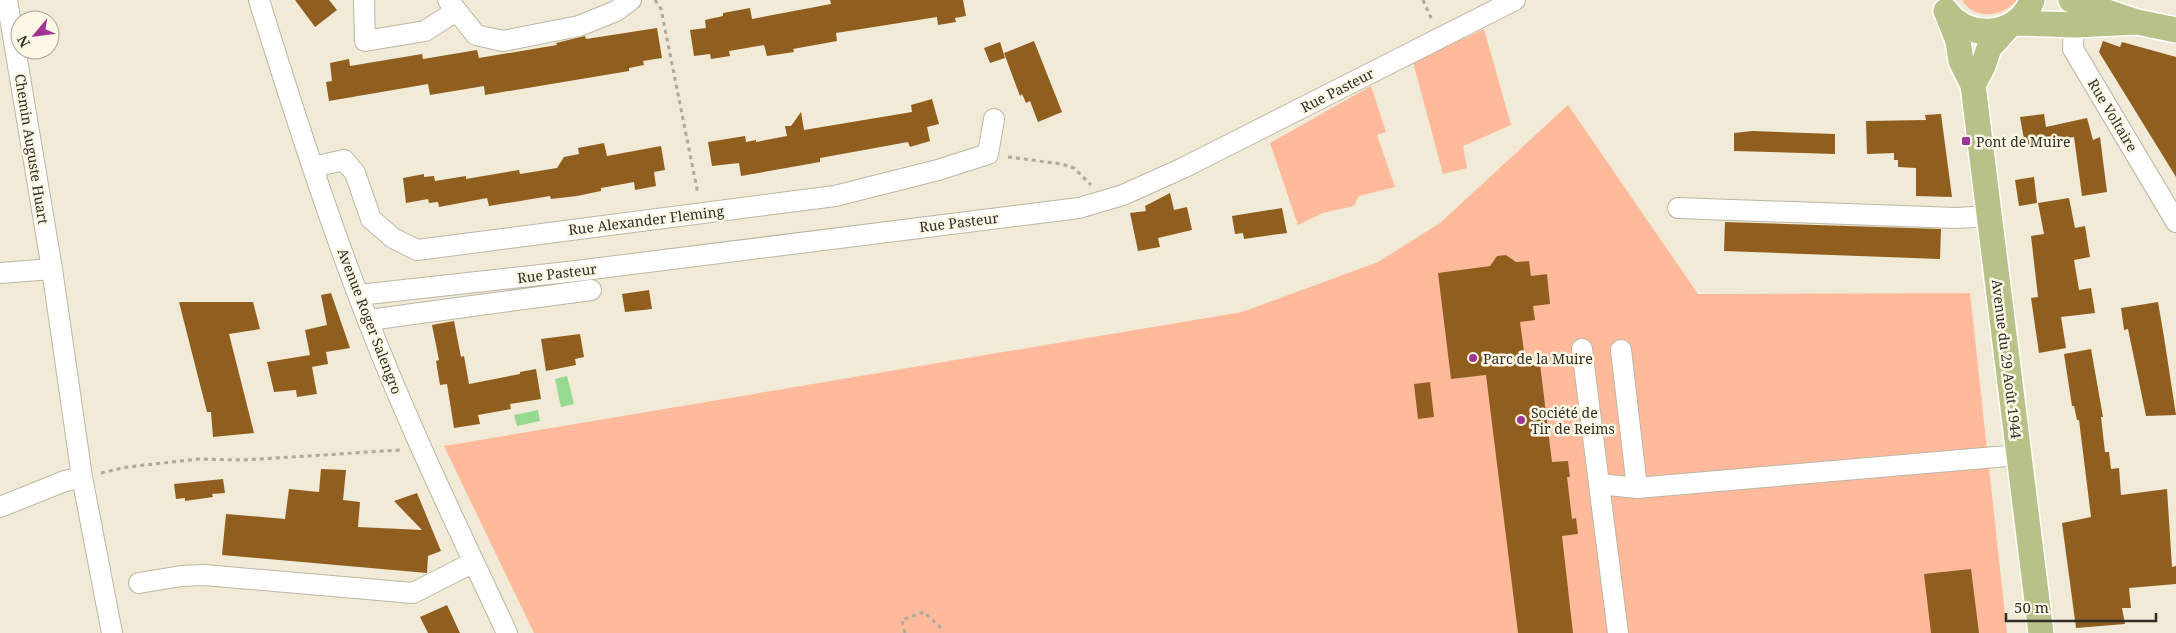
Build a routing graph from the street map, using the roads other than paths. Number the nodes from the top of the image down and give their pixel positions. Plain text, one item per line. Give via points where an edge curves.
1 (7, 0) edge
2 (259, 0) edge
3 (364, 0) edge
4 (631, 0) edge
5 (1515, 0) edge
6 (2032, 0) edge
7 (452, 6) edge
8 (1943, 6) edge
9 (2073, 9) edge
10 (2011, 25) junction
11 (2176, 30) edge
12 (1973, 85) junction
13 (994, 119) dead end
14 (313, 167) junction
15 (1678, 208) dead end
16 (1989, 216) junction
17 (2176, 222) edge
18 (52, 269) junction
19 (0, 273) edge
20 (550, 274) junction
21 (591, 290) dead end
22 (359, 296) junction
23 (552, 296) junction
24 (369, 320) junction
25 (1582, 350) dead end
26 (1621, 350) dead end
27 (2019, 454) junction
28 (82, 477) junction
29 (1599, 484) junction
30 (1637, 488) junction
31 (0, 507) edge
32 (474, 562) junction
33 (139, 583) dead end
34 (112, 633) edge
35 (507, 633) edge
36 (1618, 633) edge
37 (2041, 633) edge

1 - 18 street, Chemin Auguste Huart
2 - 14 street, Avenue Roger Salengro
3 - 7 street via 364,41 425,31
4 - 7 street via 616,12 579,26 503,41 476,35
5 - 20 street, Rue Pasteur via 1183,168 1123,195 1079,208
6 - 10 main road via 2030,8
8 - 10 main road via 1956,22 1981,32 1994,32
8 - 12 main road via 1958,41 1960,60
9 - 10 main road
9 - 11 main road
9 - 17 street, Rue Voltaire via 2073,49
10 - 12 main road via 1989,48
12 - 16 main road, Avenue du 29 Août 1944
13 - 14 street, Rue Alexander Fleming via 988,154 835,196 417,250 393,238 372,219 355,173 344,160
14 - 22 street, Avenue Roger Salengro
15 - 16 street via 1958,218
16 - 27 main road, Avenue du 29 Août 1944
18 - 19 street
18 - 28 street, Chemin Auguste Huart
20 - 22 street, Rue Pasteur
20 - 23 street
21 - 23 street, Rue Pasteur
22 - 24 street, Avenue Roger Salengro
23 - 24 street, Rue Pasteur
24 - 32 street, Avenue Roger Salengro
25 - 29 street
26 - 30 street
27 - 30 street
27 - 37 main road, Avenue du 29 Août 1944
28 - 31 street
28 - 34 street, Chemin Auguste Huart
29 - 30 street
29 - 36 street
32 - 33 street via 413,592 204,575
32 - 35 street, Avenue Roger Salengro

